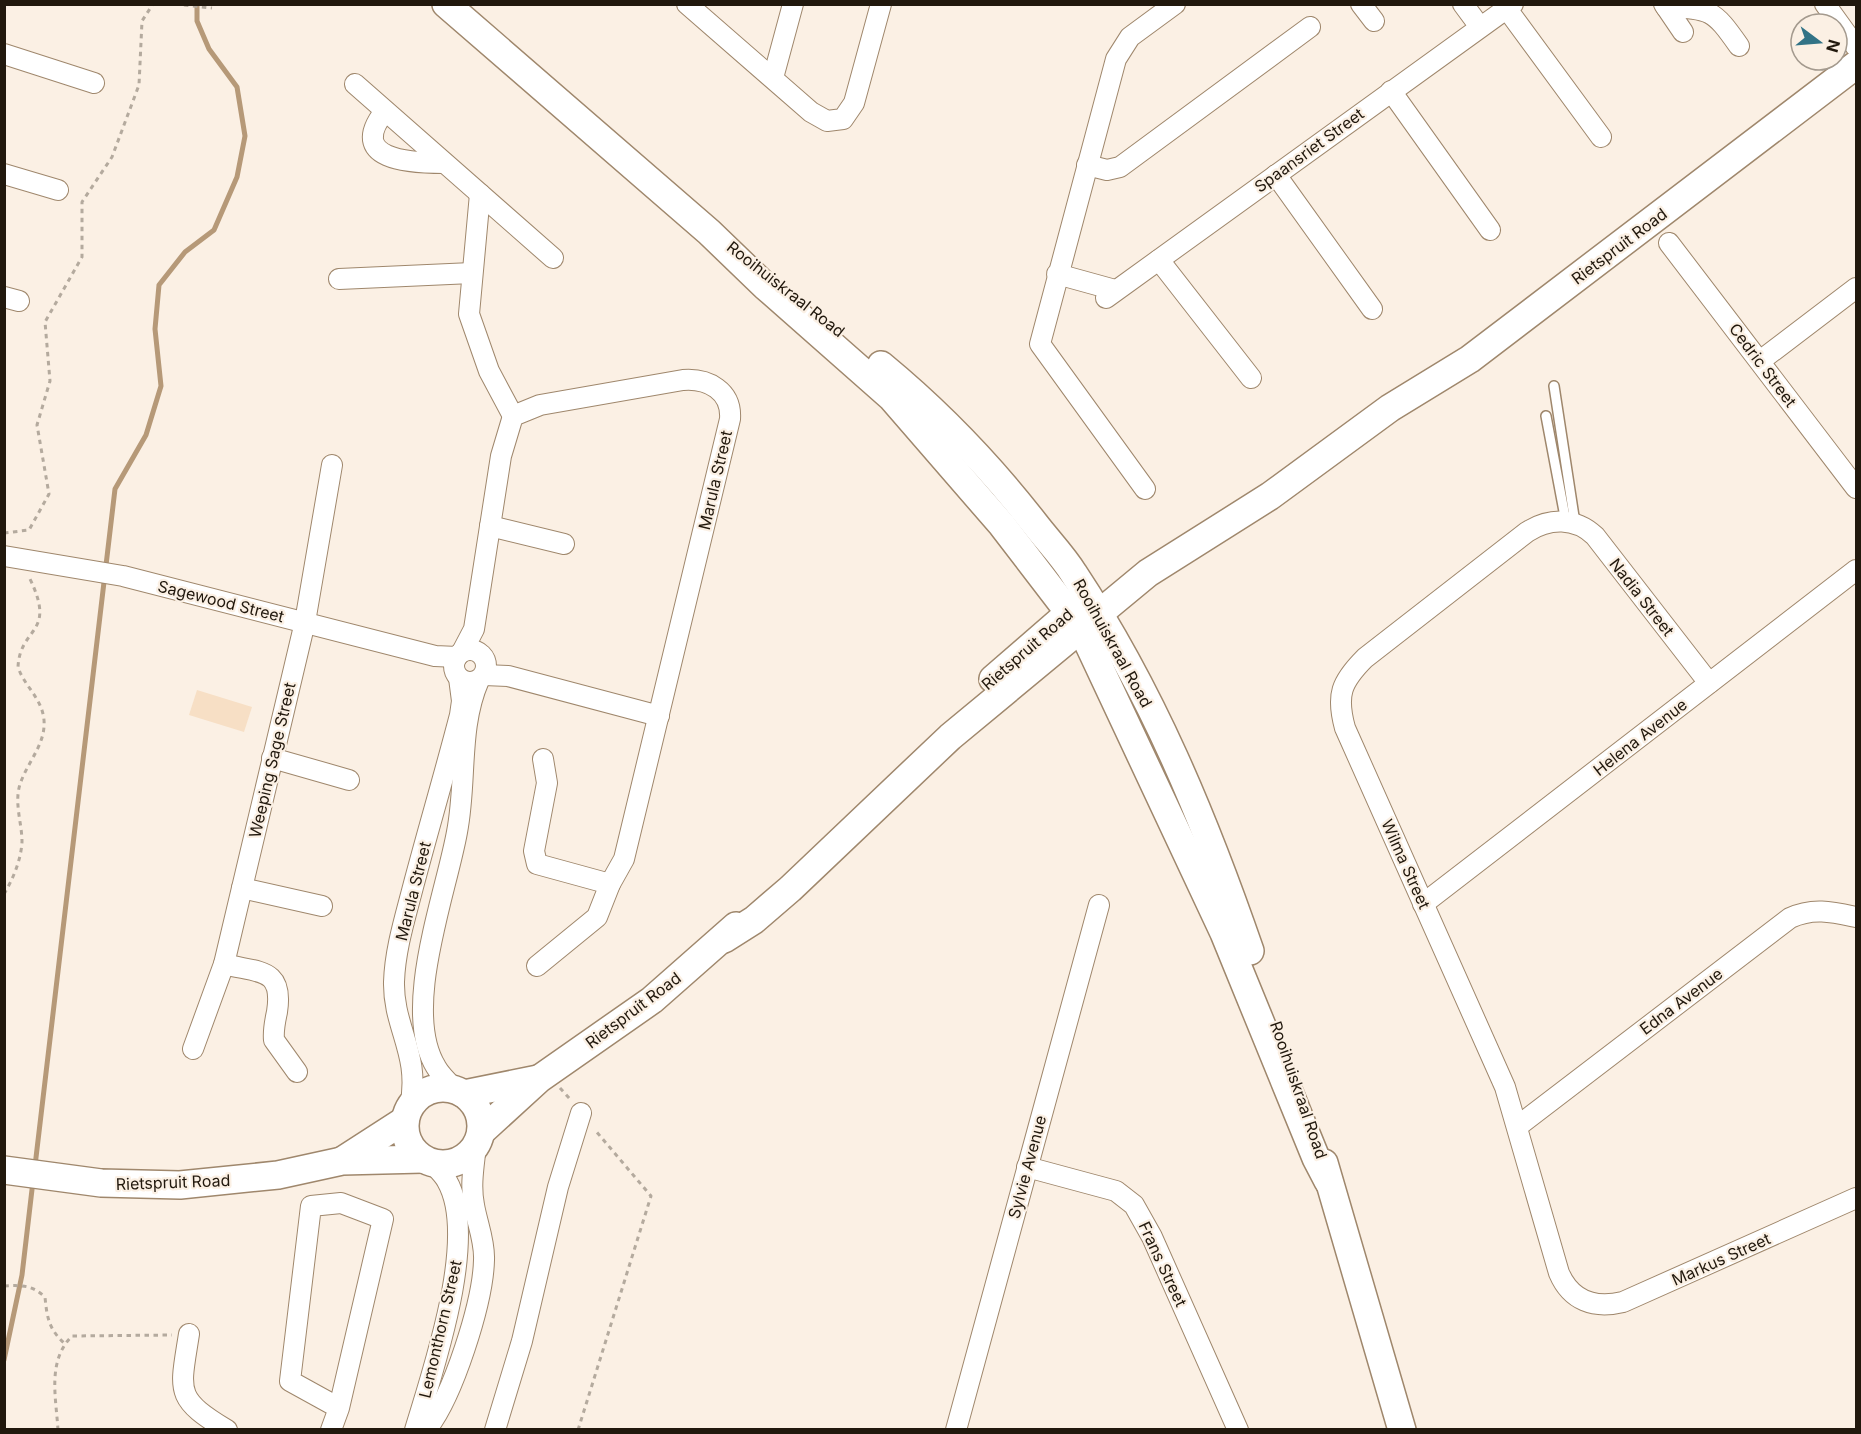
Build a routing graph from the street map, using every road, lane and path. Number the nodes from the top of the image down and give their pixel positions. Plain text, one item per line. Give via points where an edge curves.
1 (153, 4) edge
2 (175, 4) edge
3 (446, 4) edge
4 (793, 4) edge
5 (881, 4) edge
6 (1175, 4) edge
7 (1361, 4) edge
8 (1463, 4) edge
9 (1826, 4) edge
10 (1665, 6) edge
11 (1510, 7) edge
12 (212, 8) dead end
13 (698, 9) edge
14 (1374, 21) dead end
15 (1310, 27) dead end
16 (1480, 27) junction
17 (1683, 32) dead end
18 (1739, 46) dead end
19 (1857, 48) edge
20 (4, 54) edge
21 (1857, 65) edge
22 (773, 78) junction
23 (94, 83) dead end
24 (355, 84) dead end
25 (1390, 91) junction
26 (385, 111) junction
27 (1601, 137) dead end
28 (444, 163) junction
29 (1087, 165) junction
30 (4, 174) edge
31 (1276, 175) junction
32 (58, 190) dead end
33 (480, 194) junction
34 (1490, 230) dead end
35 (1669, 243) dead end
36 (553, 258) dead end
37 (1159, 260) junction
38 (472, 273) junction
39 (1057, 274) junction
40 (339, 279) dead end
41 (1857, 288) edge
42 (1372, 309) dead end
43 (1760, 361) junction
44 (1251, 378) dead end
45 (1554, 386) dead end
46 (513, 416) junction
47 (1546, 416) dead end
48 (332, 465) dead end
49 (1857, 488) edge
50 (1145, 489) dead end
51 (1571, 523) junction
52 (490, 526) junction
53 (4, 533) edge
54 (564, 544) dead end
55 (4, 556) edge
56 (1857, 570) edge
57 (28, 573) dead end
58 (1084, 612) junction
59 (305, 622) junction
60 (470, 665) junction
61 (1709, 683) junction
62 (659, 716) junction
63 (272, 758) junction
64 (543, 759) dead end
65 (349, 780) dead end
66 (610, 884) junction
67 (242, 888) junction
68 (4, 894) edge
69 (1423, 904) junction
70 (1099, 905) dead end
71 (322, 906) dead end
72 (1857, 917) edge
73 (400, 939) junction
74 (431, 945) junction
75 (224, 964) junction
76 (537, 966) dead end
77 (193, 1049) dead end
78 (297, 1072) dead end
79 (543, 1076) junction
80 (461, 1092) junction
81 (408, 1113) junction
82 (581, 1113) junction
83 (1518, 1126) junction
84 (478, 1139) junction
85 (342, 1161) junction
86 (428, 1161) junction
87 (1027, 1167) junction
88 (4, 1170) edge
89 (1857, 1198) edge
90 (4, 1286) edge
91 (450, 1296) junction
92 (477, 1302) junction
93 (1582, 1302) joint
94 (189, 1334) joint
95 (65, 1343) junction
96 (339, 1408) junction
97 (58, 1430) edge
98 (227, 1430) edge
99 (331, 1430) edge
100 (415, 1430) edge
101 (426, 1430) edge
102 (495, 1430) edge
103 (578, 1430) edge
104 (956, 1430) edge
105 (1238, 1430) edge
106 (1402, 1430) edge

1 - 53 path via 142,21 139,85 112,157 81,202 81,257 45,321 50,381 37,425 50,494 28,530
2 - 12 path
3 - 58 street, Rooihuiskraal Road via 709,232 891,397
4 - 22 street
5 - 22 street via 854,103 843,119 831,122 818,117
6 - 29 street via 1121,48
7 - 14 street
8 - 16 street
9 - 19 street
10 - 17 street
10 - 18 street via 1711,12
11 - 16 street, Spaansriet Street
11 - 27 street
13 - 22 street
15 - 29 street via 1120,167 1107,170
16 - 25 street, Spaansriet Street
20 - 23 street
21 - 58 street, Rietspruit Road via 1493,343 1376,418 1277,491
24 - 26 street
25 - 31 street, Spaansriet Street
25 - 34 street
26 - 28 street
26 - 28 street via 373,131 378,151 396,159
28 - 33 street
29 - 39 street
30 - 32 street
31 - 37 street, Spaansriet Street
31 - 42 street
33 - 36 street
33 - 38 street
35 - 43 street, Cedric Street
37 - 39 street, Spaansriet Street via 1111,294
37 - 44 street
38 - 40 street
38 - 46 street via 472,325 489,371
39 - 50 street via 1040,344
41 - 43 street
43 - 49 street, Cedric Street
45 - 51 lane
46 - 52 street, Marula Street via 505,437
46 - 62 street, Marula Street via 540,405 694,379 715,386 727,400 730,419
47 - 51 lane
48 - 59 street, Weeping Sage Street
51 - 61 street, Nadia Street via 1595,536
51 - 69 street, Wilma Street via 1543,523 1527,532 1365,658 1340,693 1345,728
52 - 54 street
52 - 60 street, Marula Street
55 - 59 street, Sagewood Street via 123,576
56 - 61 street, Helena Avenue
57 - 68 path via 41,612 39,626 20,653 18,667 38,699 44,733 19,789 20,856
58 - 79 street, Rietspruit Road via 941,725 724,939 651,1000
58 - 106 street, Rooihuiskraal Road via 1168,741 1197,804 1309,1115
59 - 60 street, Sagewood Street
59 - 63 street, Weeping Sage Street
60 - 62 street, Sagewood Street
60 - 73 street, Marula Street
60 - 74 street, Marula Street via 458,831
61 - 69 street, Helena Avenue
62 - 66 street, Marula Street via 624,859
63 - 65 street
63 - 67 street, Weeping Sage Street
64 - 66 street via 547,783 534,852 537,864
66 - 76 street, Marula Street via 591,924
67 - 71 street
67 - 75 street, Weeping Sage Street
69 - 83 street, Wilma Street via 1497,1067
70 - 87 street, Sylvie Avenue
72 - 83 street, Edna Avenue via 1824,911 1790,918
73 - 74 street
73 - 81 street, Marula Street via 394,990 412,1065 413,1092
74 - 80 street, Marula Street via 423,992 424,1034 435,1067
75 - 77 street, Weeping Sage Street
75 - 78 street via 267,975 276,982 280,993 274,1040
79 - 80 street, Rietspruit Road
79 - 82 path
79 - 84 street, Rietspruit Road
80 - 81 street via 434,1089 420,1095
80 - 84 street via 478,1112
81 - 85 street, Rietspruit Road
81 - 86 street via 408,1142
82 - 102 street
82 - 103 path via 651,1196
83 - 93 street, Wilma Street via 1559,1273
84 - 86 street via 457,1162
84 - 92 street, Lemonthorn Street via 472,1186 484,1260
85 - 86 street, Rietspruit Road
85 - 88 street, Rietspruit Road via 278,1175 180,1185 101,1184
86 - 91 street, Lemonthorn Street via 447,1181 457,1217 459,1247
87 - 104 street, Sylvie Avenue
87 - 105 street, Frans Street via 1116,1191 1134,1206 1152,1237
89 - 93 street, Markus Street via 1623,1302 1604,1306
90 - 95 path via 22,1285 45,1297 48,1322 53,1333
91 - 92 street
91 - 100 street, Lemonthorn Street
92 - 101 street, Lemonthorn Street via 445,1399
94 - 95 path via 72,1336
94 - 98 street via 183,1376 185,1397 199,1413
95 - 97 path via 54,1367
96 - 96 street via 290,1381 311,1206 341,1203 383,1220
96 - 99 street

